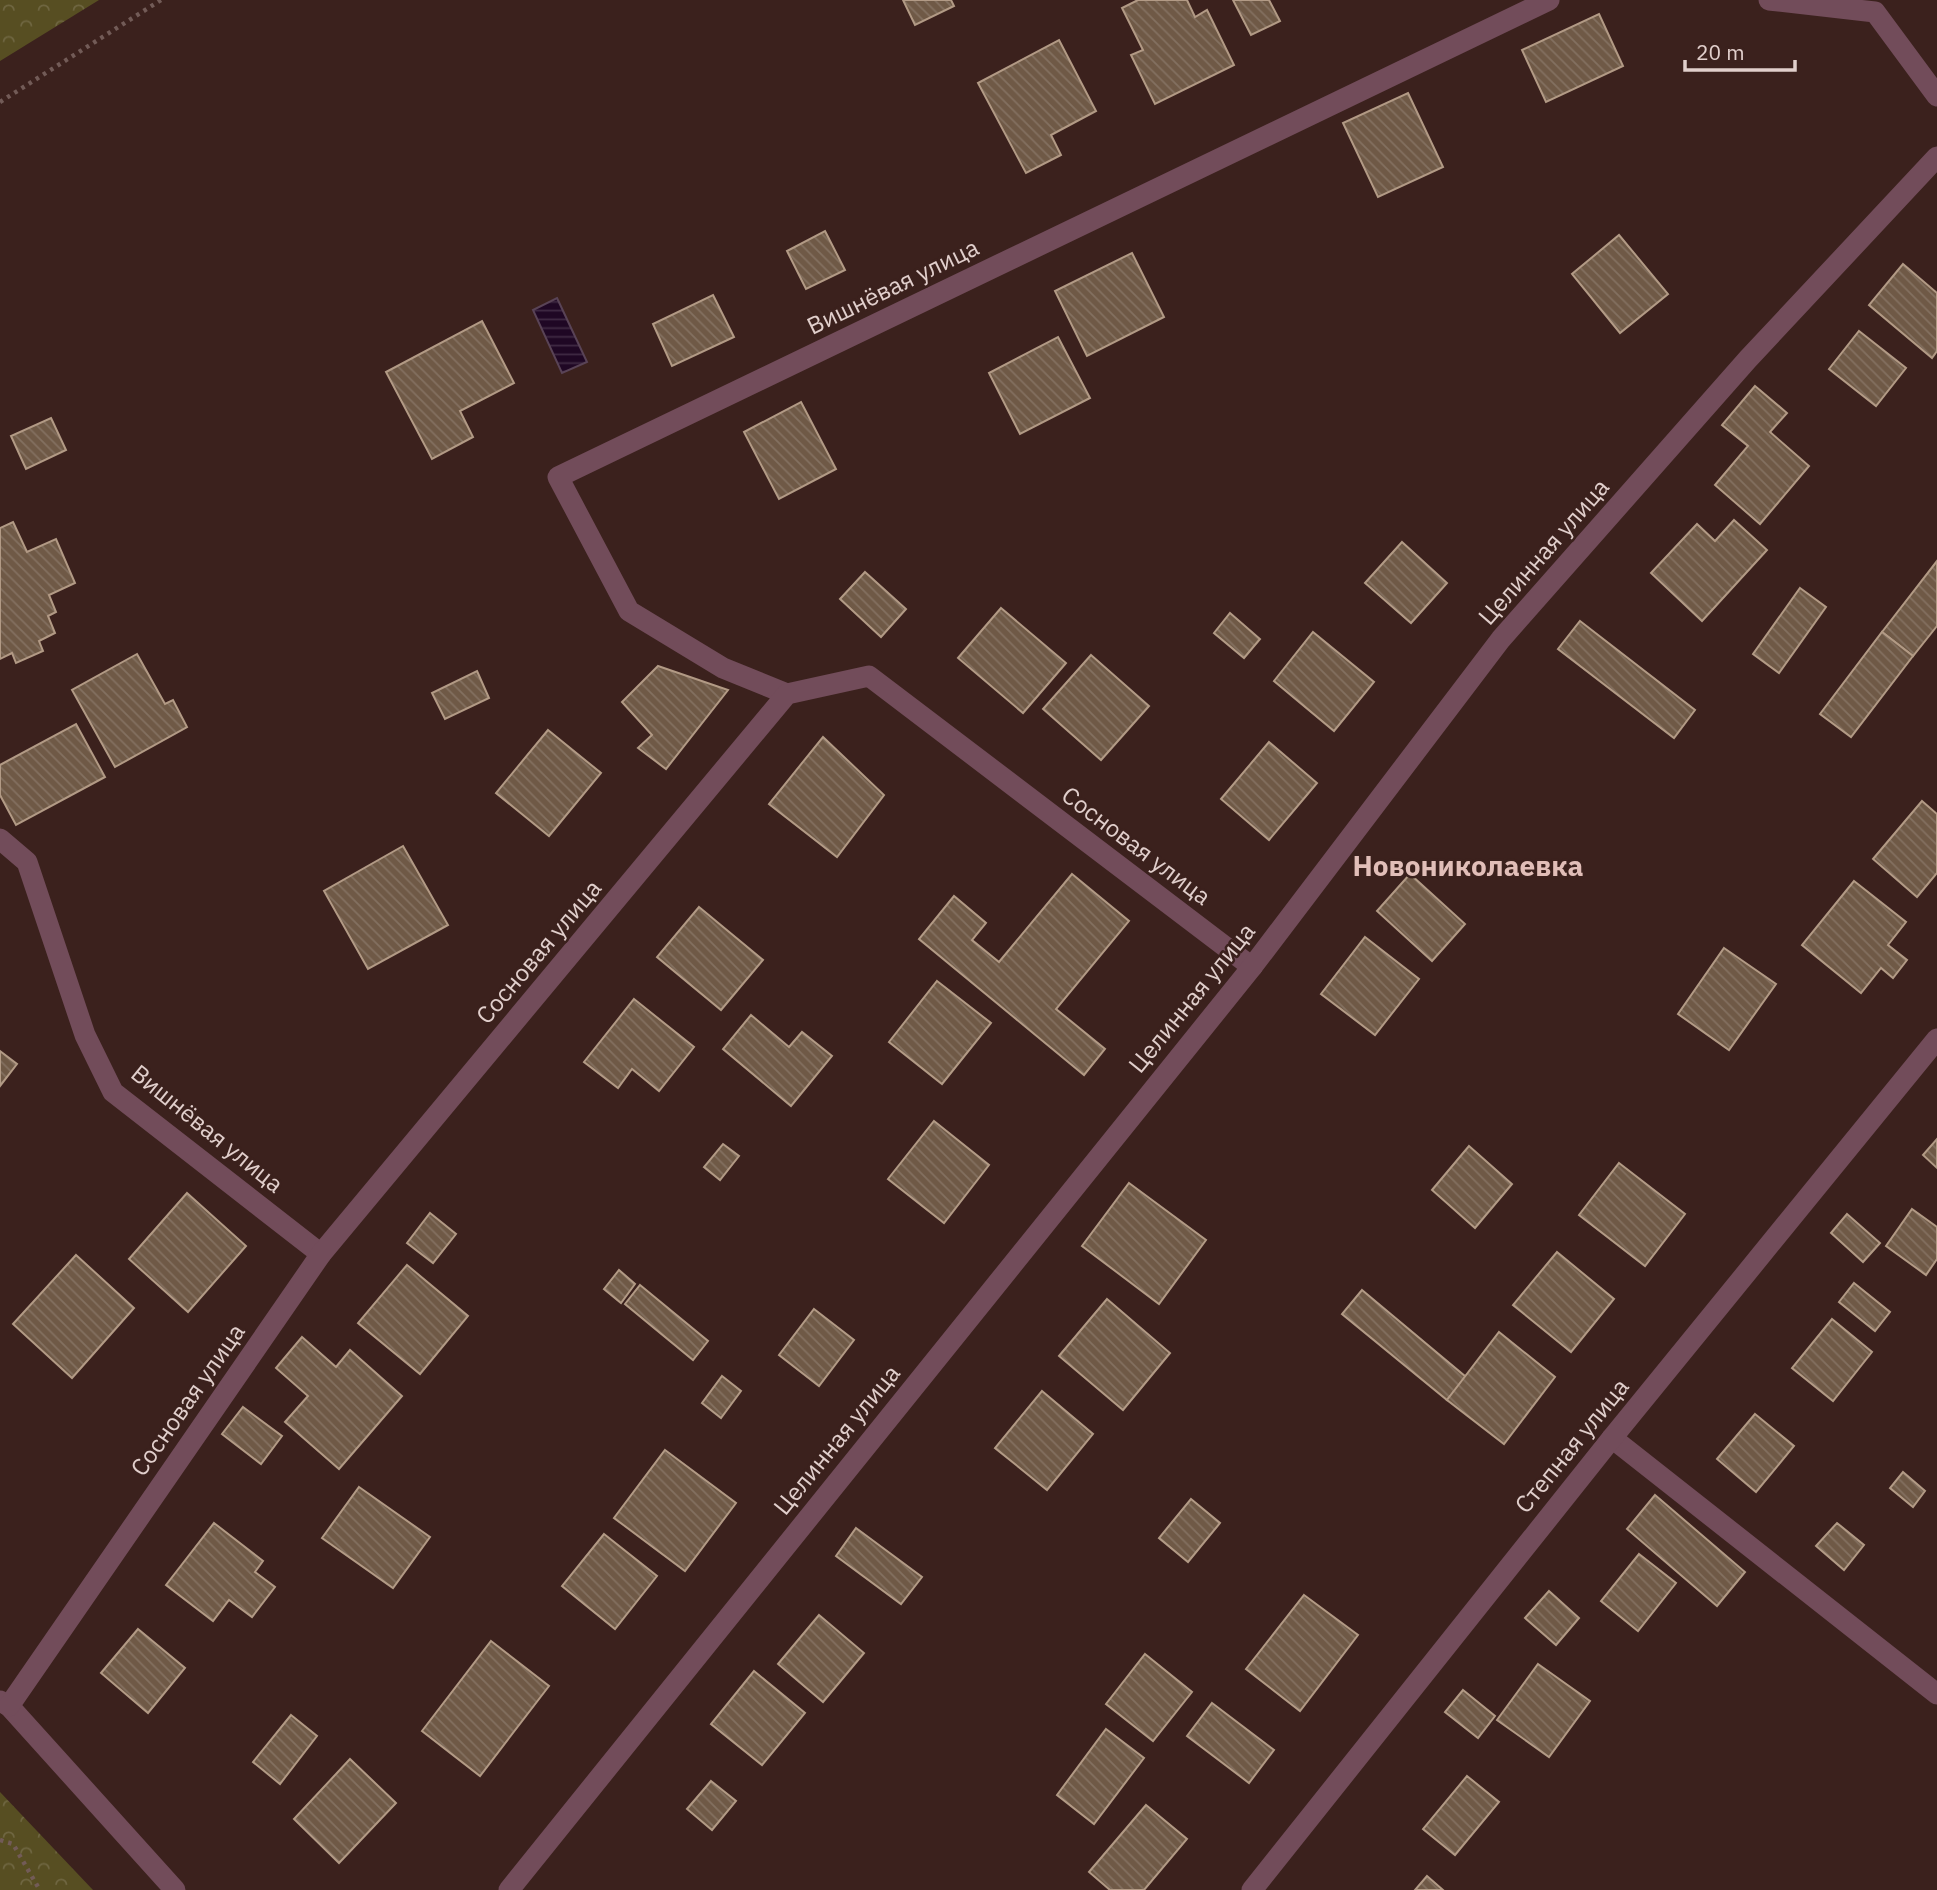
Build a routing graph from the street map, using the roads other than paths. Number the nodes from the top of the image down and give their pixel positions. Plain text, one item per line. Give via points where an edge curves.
1 (1549, 0) edge
2 (1769, 0) edge
3 (1937, 96) edge
4 (1937, 157) edge
5 (787, 694) junction
6 (0, 839) edge
7 (1252, 967) junction
8 (1937, 1039) edge
9 (321, 1254) junction
10 (1612, 1438) junction
11 (1937, 1694) edge
12 (5, 1704) edge
13 (175, 1890) edge
14 (509, 1890) edge
15 (1252, 1890) edge

1 - 5 street, Вишнёвая улица via 558,477 628,611 723,668
2 - 3 street via 1875,12
4 - 7 street, Целинная улица via 1748,359 1501,639
5 - 7 street, Сосновая улица via 869,676
5 - 9 street, Сосновая улица
6 - 9 street, Вишнёвая улица via 27,862 86,1035 113,1092
7 - 14 street, Целинная улица
8 - 10 street, Степная улица
9 - 12 street, Сосновая улица
10 - 11 street
10 - 15 street, Степная улица
12 - 13 street

